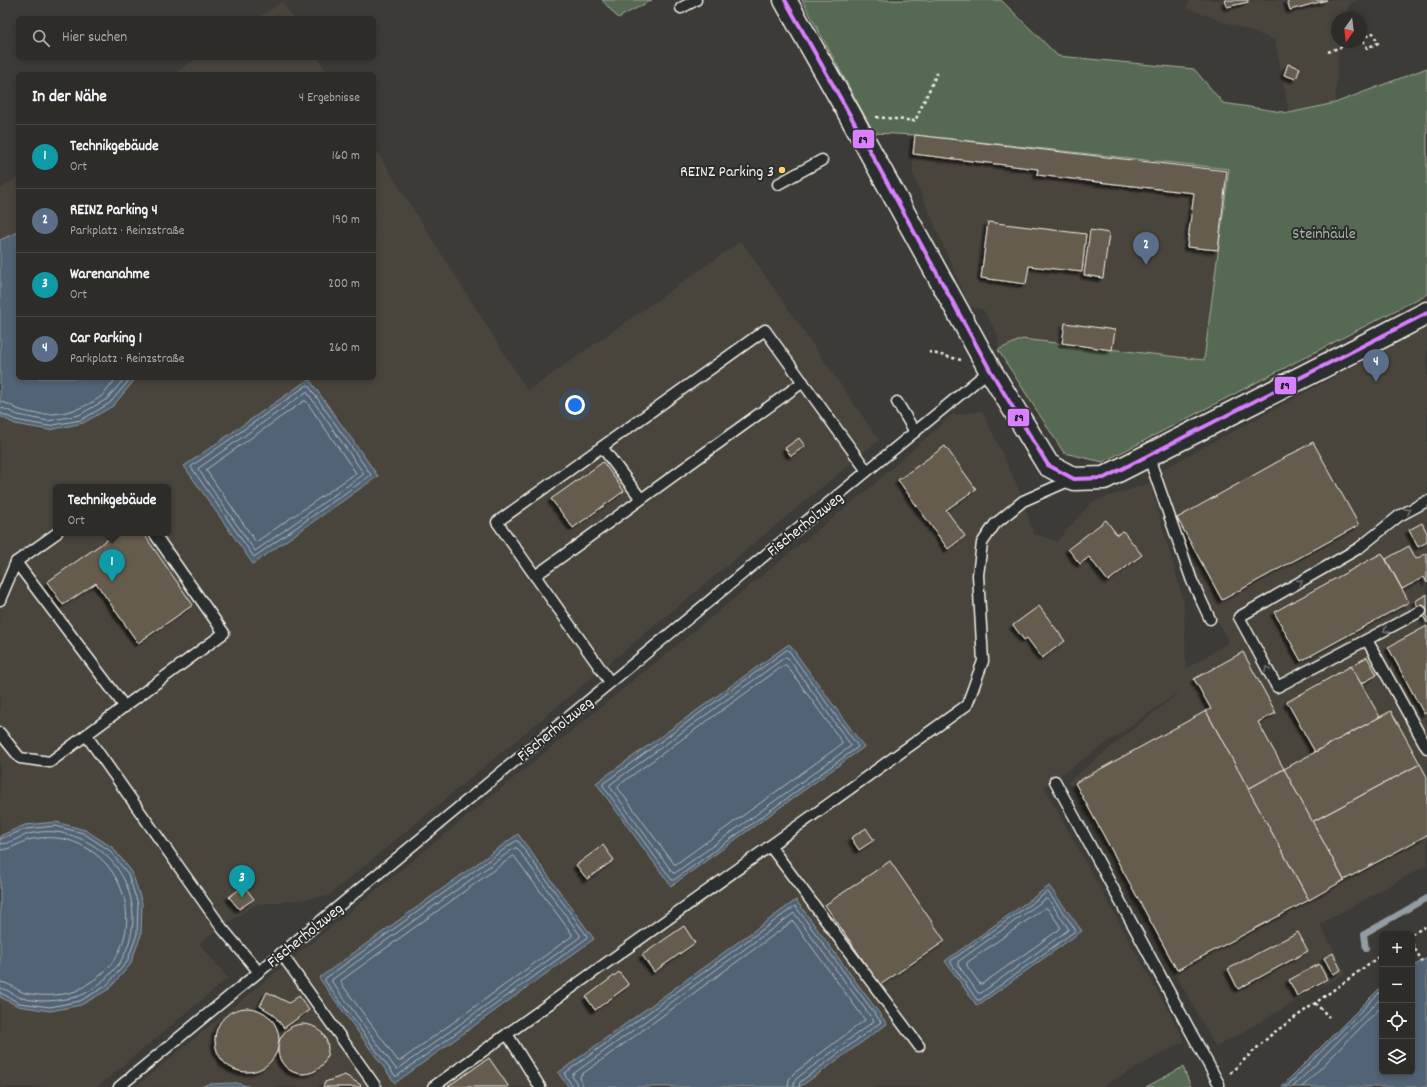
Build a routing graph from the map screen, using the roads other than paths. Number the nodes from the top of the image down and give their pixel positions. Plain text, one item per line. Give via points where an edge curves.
1 (696, 0) edge
2 (785, 0) edge
3 (681, 8) dead end
4 (822, 160) dead end
5 (778, 184) dead end
6 (1427, 313) edge
7 (990, 370) junction
8 (803, 382) junction
9 (898, 402) dead end
10 (915, 432) junction
11 (602, 447) junction
12 (1148, 455) junction
13 (867, 471) junction
14 (1074, 479) junction
15 (641, 499) junction
16 (1427, 501) edge
17 (53, 536) edge
18 (156, 536) edge
19 (16, 562) junction
20 (534, 576) junction
21 (0, 600) edge
22 (1421, 611) dead end
23 (1210, 619) dead end
24 (1368, 640) junction
25 (610, 682) junction
26 (125, 707) junction
27 (0, 732) edge
28 (86, 735) junction
29 (1427, 748) edge
30 (1055, 781) dead end
31 (770, 846) junction
32 (281, 953) junction
33 (258, 971) junction
34 (507, 1034) junction
35 (919, 1046) dead end
36 (1219, 1084) road end
37 (119, 1087) edge
38 (376, 1087) edge
39 (433, 1087) edge
40 (540, 1087) edge

1 - 3 lane
2 - 7 street
4 - 5 lane
6 - 12 street
7 - 10 lane, Fischerholzweg
7 - 14 street via 1048,465
8 - 11 lane via 765,330
8 - 13 lane
8 - 15 lane
9 - 10 lane
10 - 13 lane, Fischerholzweg
11 - 15 lane
11 - 20 lane via 497,522
12 - 14 street via 1104,478
12 - 23 lane via 1192,581
13 - 25 lane, Fischerholzweg
14 - 31 lane via 1023,501 995,524 982,543 978,575 983,661 967,705
15 - 20 lane
24 -> 16 lane via 1277,687 1238,617 1359,548 1399,516
17 - 19 lane
18 - 26 lane via 224,633
19 - 21 lane
19 - 26 lane
20 - 25 lane
22 -> 24 lane
24 - 29 lane
25 - 32 lane, Fischerholzweg
26 - 28 lane
27 - 28 lane via 20,758 50,762
28 - 33 lane via 201,892 222,928
30 - 36 lane
31 - 34 lane
31 - 35 lane
32 - 33 lane, Fischerholzweg
32 - 38 lane
33 - 37 lane, Fischerholzweg
34 - 39 lane
34 - 40 lane

